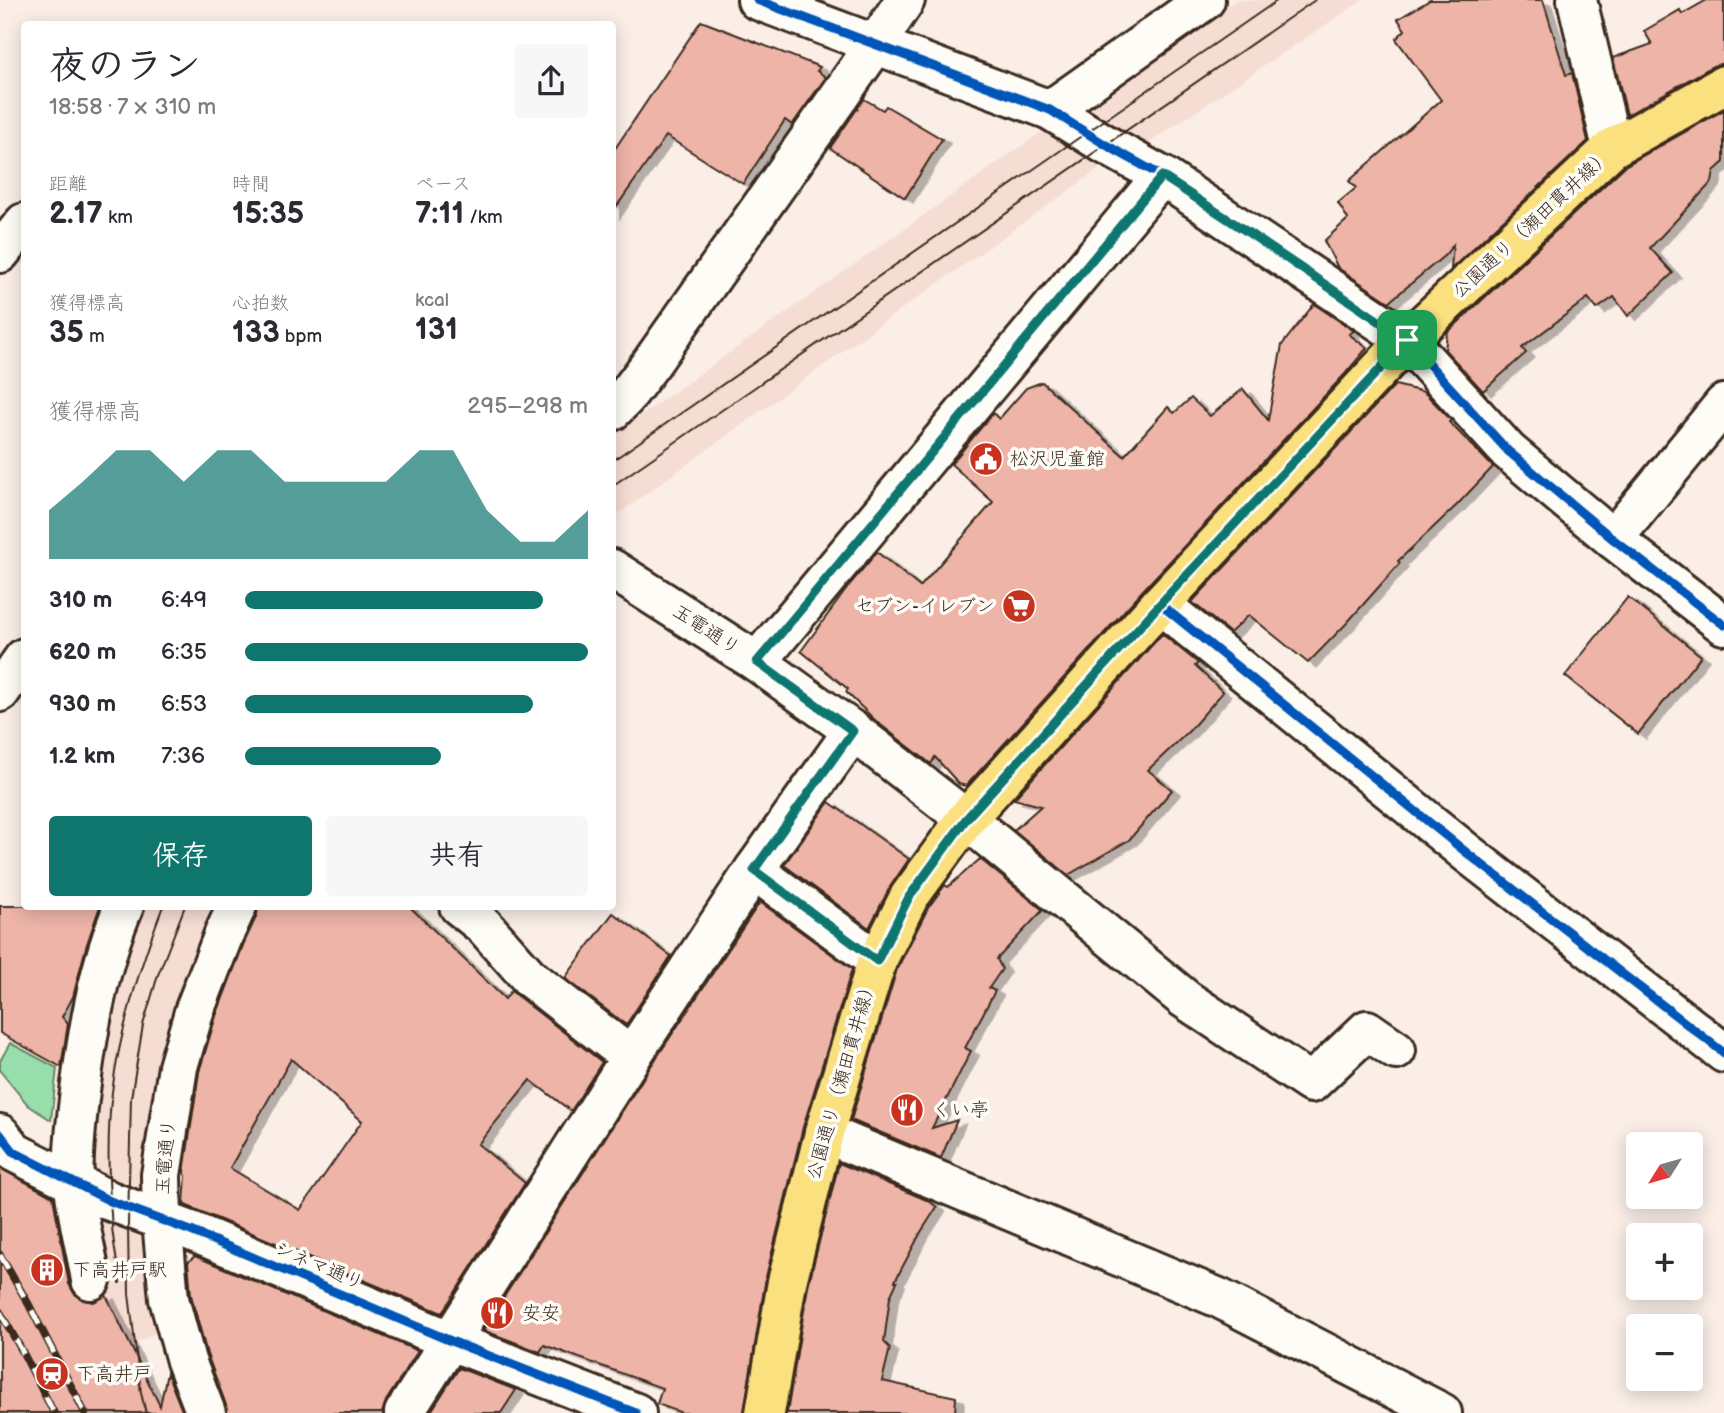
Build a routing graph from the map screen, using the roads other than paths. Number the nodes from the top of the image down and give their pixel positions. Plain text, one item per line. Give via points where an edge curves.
1 (757, 0) edge
2 (905, 0) edge
3 (1205, 0) edge
4 (1577, 0) edge
5 (876, 44) junction
6 (1720, 93) edge
7 (1050, 110) junction
8 (1612, 148) junction
9 (1162, 176) junction
10 (21, 226) edge
11 (0, 253) edge
12 (1407, 340) junction
13 (1724, 404) edge
14 (616, 407) edge
15 (1613, 539) junction
16 (616, 572) edge
17 (1160, 604) junction
18 (1724, 625) edge
19 (21, 662) edge
20 (757, 662) junction
21 (0, 692) edge
22 (853, 731) junction
23 (966, 819) junction
24 (754, 870) junction
25 (122, 910) edge
26 (235, 910) edge
27 (464, 910) edge
28 (877, 961) junction
29 (1396, 1050) dead end
30 (1724, 1053) edge
31 (631, 1057) junction
32 (824, 1133) junction
33 (0, 1134) edge
34 (74, 1184) junction
35 (162, 1220) junction
36 (91, 1280) dead end
37 (452, 1340) junction
38 (627, 1411) edge
39 (206, 1413) edge
40 (404, 1413) edge
41 (765, 1413) edge
42 (1442, 1413) edge

1 - 5 street
2 - 5 street
3 - 7 street
4 - 8 street
5 - 7 street
5 - 14 street
6 - 8 main road, 公園通り（瀬田貫井線）
7 - 9 street
8 - 12 main road, 公園通り（瀬田貫井線）
9 - 12 street
9 - 20 street
10 - 11 street
12 - 15 street via 1507,451
12 - 17 main road, 公園通り（瀬田貫井線）
13 - 15 street
15 - 18 street
16 - 20 street, 玉電通り
17 - 23 main road, 公園通り（瀬田貫井線）
17 - 30 street via 1467,853
19 - 21 street
20 - 22 street, 玉電通り
22 - 23 street, 玉電通り
22 - 24 street
23 - 28 main road, 公園通り（瀬田貫井線） via 909,897
23 - 29 street, 玉電通り via 1185,999 1311,1083 1367,1031
24 - 28 street
24 - 31 street
25 - 34 street via 84,1061
26 - 35 street, 玉電通り via 195,1009 178,1067 161,1175
27 - 31 street via 530,978
28 - 32 main road, 公園通り（瀬田貫井線）
31 - 37 street
32 - 41 main road, 公園通り（瀬田貫井線） via 787,1282
32 - 42 street via 1219,1298
33 - 34 street, シネマ通り via 14,1152
34 - 35 street, シネマ通り
34 - 36 street
35 - 37 street, シネマ通り
35 - 39 street, 玉電通り via 169,1299
37 - 38 street, シネマ通り
37 - 40 street

